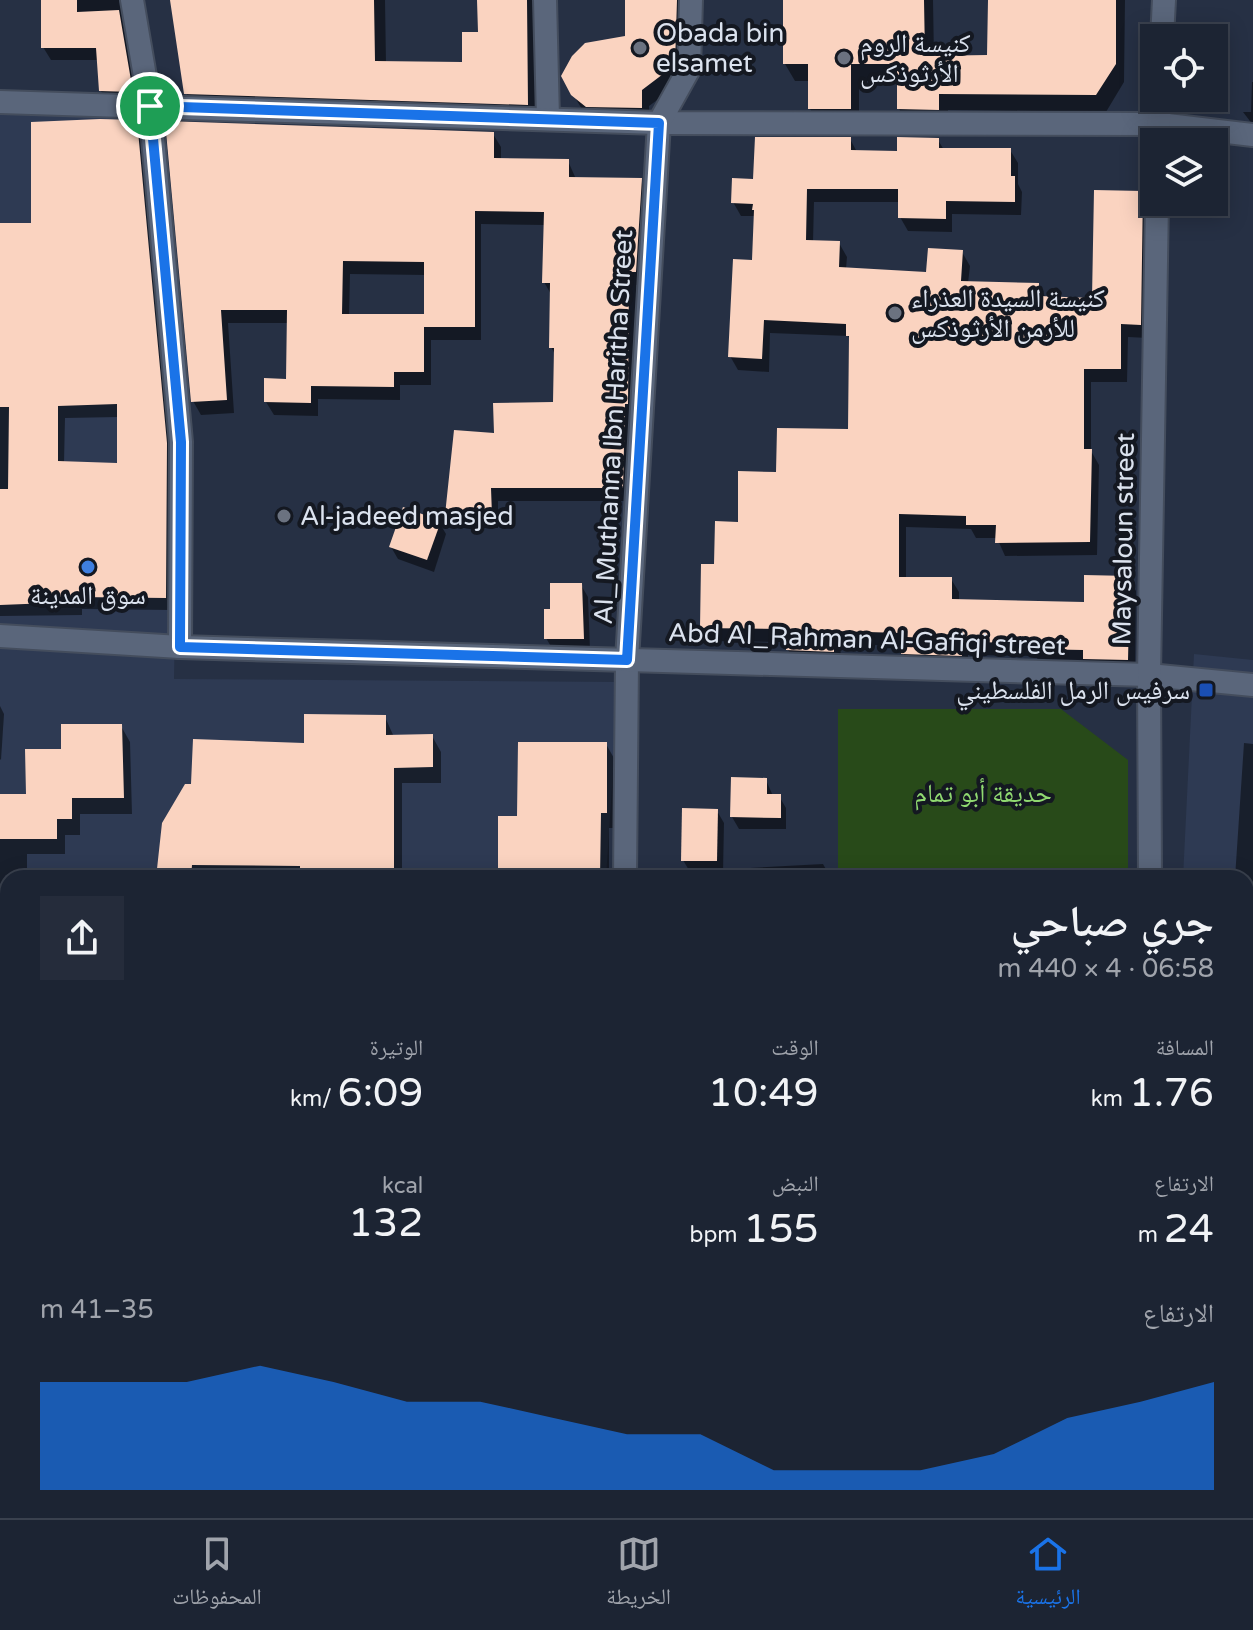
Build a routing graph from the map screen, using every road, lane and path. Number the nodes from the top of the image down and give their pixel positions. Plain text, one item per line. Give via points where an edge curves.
1 (132, 0) edge
2 (545, 0) edge
3 (691, 0) edge
4 (1164, 0) edge
5 (1163, 24) edge
6 (0, 102) edge
7 (150, 106) junction
8 (548, 118) junction
9 (659, 123) junction
10 (1140, 133) edge
11 (1228, 134) edge
12 (1253, 135) edge
13 (1157, 216) edge
14 (0, 636) edge
15 (180, 647) junction
16 (627, 660) junction
17 (1149, 675) junction
18 (1253, 685) edge
19 (625, 870) edge
20 (1150, 870) edge

1 - 7 street
2 - 8 street
3 - 9 street via 689,69
4 - 5 street
6 - 7 street
7 - 8 street
7 - 15 street via 181,442
8 - 9 street
9 - 10 street
9 - 16 street, Al_Muthanna Ibn Haritha Street
11 - 12 street
13 - 17 street, Maysaloun street
14 - 15 street, Abd Al_Rahman Al-Gafiqi street
15 - 16 street, Abd Al_Rahman Al-Gafiqi street
16 - 17 street, Abd Al_Rahman Al-Gafiqi street
16 - 19 street, Al_Muthanna Ibn Haritha Street
17 - 18 street, Abd Al_Rahman Al-Gafiqi street
17 - 20 street, Maysaloun street

